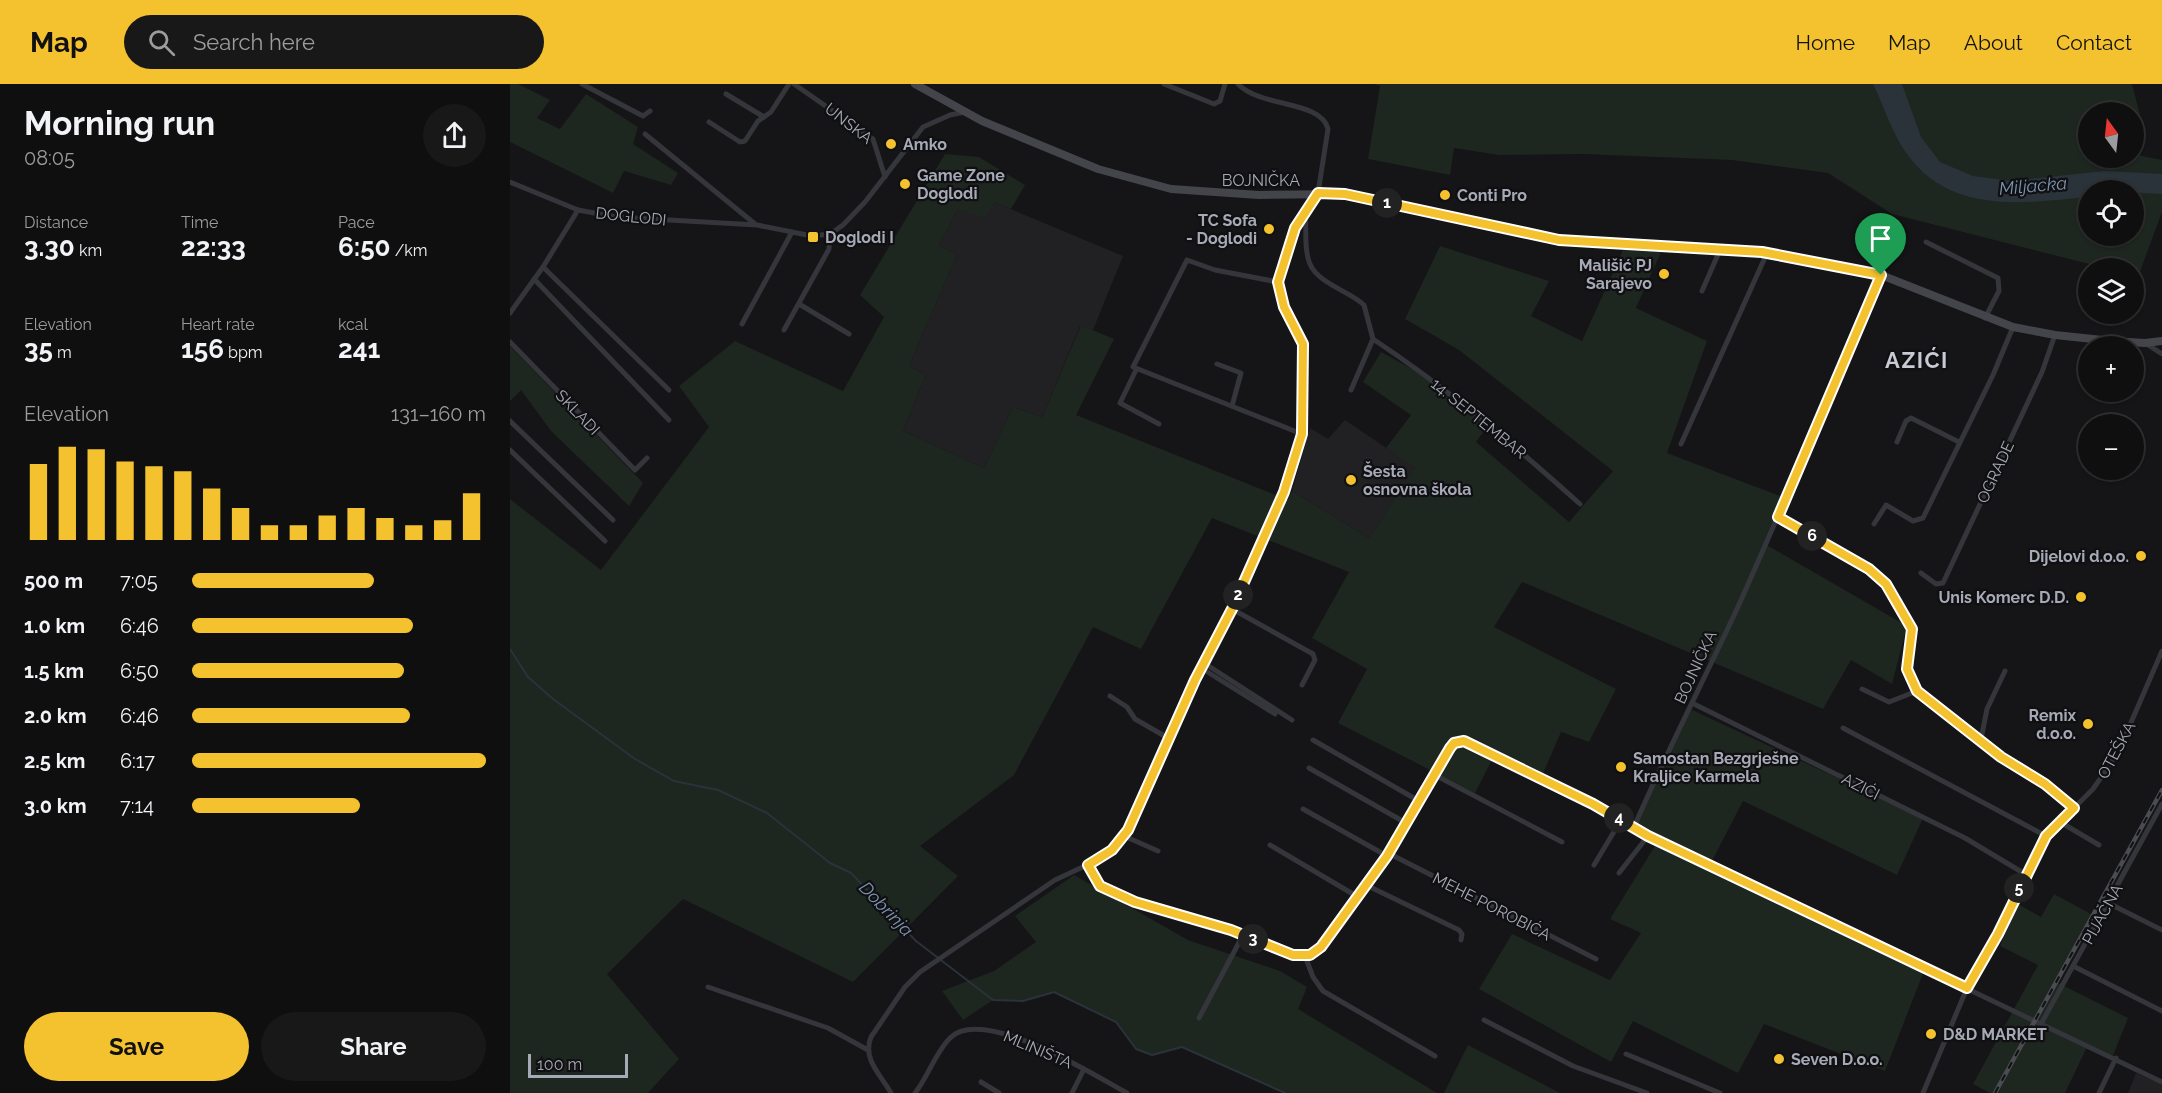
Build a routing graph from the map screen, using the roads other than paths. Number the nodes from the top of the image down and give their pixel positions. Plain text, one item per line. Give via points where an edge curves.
1 (582, 84) edge
2 (789, 84) edge
3 (794, 84) edge
4 (915, 84) edge
5 (1164, 84) edge
6 (1225, 84) edge
7 (1238, 84) edge
8 (726, 94) dead end
9 (650, 111) dead end
10 (964, 112) junction
11 (764, 117) junction
12 (709, 122) dead end
13 (645, 134) dead end
14 (885, 177) junction
15 (510, 182) edge
16 (1318, 193) junction
17 (578, 210) junction
18 (1305, 212) junction
19 (757, 225) junction
20 (792, 232) junction
21 (830, 234) junction
22 (1926, 242) dead end
23 (1720, 250) junction
24 (1767, 253) junction
25 (543, 267) junction
26 (1881, 275) junction
27 (534, 279) junction
28 (1278, 282) junction
29 (1702, 291) dead end
30 (799, 304) junction
31 (511, 309) edge
32 (1985, 318) junction
33 (742, 324) dead end
34 (2013, 327) junction
35 (784, 330) dead end
36 (849, 334) dead end
37 (2055, 335) junction
38 (1372, 339) junction
39 (2162, 341) edge
40 (510, 342) edge
41 (2145, 343) junction
42 (2162, 354) edge
43 (1217, 364) dead end
44 (1136, 370) junction
45 (669, 390) dead end
46 (1351, 390) dead end
47 (1232, 406) junction
48 (669, 420) dead end
49 (510, 421) edge
50 (1159, 424) dead end
51 (1302, 434) junction
52 (1897, 442) dead end
53 (1959, 442) junction
54 (1681, 444) dead end
55 (510, 450) edge
56 (647, 458) dead end
57 (1580, 504) dead end
58 (1778, 517) junction
59 (613, 520) dead end
60 (1874, 524) dead end
61 (605, 541) dead end
62 (1921, 573) dead end
63 (1232, 609) junction
64 (2162, 651) edge
65 (1203, 666) junction
66 (2006, 671) dead end
67 (1302, 685) dead end
68 (1862, 690) dead end
69 (1917, 691) junction
70 (1110, 696) dead end
71 (1694, 704) junction
72 (1275, 714) dead end
73 (1292, 720) dead end
74 (1843, 728) dead end
75 (1168, 738) junction
76 (1981, 739) junction
77 (1313, 740) dead end
78 (1309, 768) dead end
79 (1432, 774) junction
80 (1419, 801) junction
81 (2162, 804) edge
82 (2074, 808) junction
83 (1303, 809) dead end
84 (1621, 820) junction
85 (2060, 822) junction
86 (1406, 823) junction
87 (1635, 827) junction
88 (1124, 836) junction
89 (1648, 836) junction
90 (2046, 836) junction
91 (1562, 842) dead end
92 (1270, 845) dead end
93 (2099, 845) dead end
94 (1158, 851) dead end
95 (1388, 855) junction
96 (1088, 865) junction
97 (1594, 865) dead end
98 (1618, 873) dead end
99 (2025, 874) junction
100 (1366, 885) junction
101 (1358, 897) junction
102 (2108, 903) junction
103 (2162, 930) edge
104 (1243, 935) junction
105 (1461, 940) dead end
106 (1305, 956) junction
107 (1596, 959) dead end
108 (2073, 966) junction
109 (708, 987) dead end
110 (1967, 988) junction
111 (2162, 1011) edge
112 (1199, 1018) dead end
113 (1484, 1020) dead end
114 (2041, 1024) junction
115 (868, 1050) junction
116 (1626, 1054) dead end
117 (1436, 1056) dead end
118 (2116, 1058) junction
119 (1084, 1069) junction
120 (981, 1082) dead end
121 (2162, 1082) edge
122 (891, 1093) edge
123 (915, 1093) edge
124 (999, 1093) edge
125 (1072, 1093) edge
126 (1127, 1093) edge
127 (1647, 1093) edge
128 (1720, 1093) edge
129 (1923, 1093) edge
130 (2099, 1093) edge

1 - 9 street via 643,116
2 - 11 street
3 - 14 street, UNSKA via 873,139
4 - 10 main road, BOJNIČKA
5 - 6 street via 1214,104 1220,101
7 - 16 street via 1257,98 1305,109 1325,120 1328,129
8 - 11 street
10 - 14 street via 923,127
10 - 16 main road, BOJNIČKA via 1098,169 1171,189 1259,195
11 - 12 street via 742,142
13 - 19 street, DOGLODI
14 - 21 street via 843,225
15 - 17 street, DOGLODI
16 - 18 street
16 - 23 main road, BOJNIČKA via 1345,194 1559,240
17 - 19 street, DOGLODI via 616,217
17 - 25 street
18 - 28 street via 1295,228
18 - 38 street via 1310,266 1364,305
19 - 20 street, DOGLODI
20 - 21 street, DOGLODI
20 - 33 street
21 - 30 street via 829,249
22 - 32 street via 1998,278 1999,291
23 - 24 main road, BOJNIČKA
23 - 29 street
24 - 26 main road, BOJNIČKA
24 - 54 street
25 - 27 street
25 - 45 street
26 - 32 main road, BOJNIČKA
26 - 58 street, BOJNIČKA
27 - 31 street
27 - 48 street
28 - 44 street via 1215,270 1187,260 1133,368
28 - 51 street via 1284,307 1303,344
30 - 35 street
30 - 36 street
32 - 34 main road, BOJNIČKA
34 - 37 main road, BOJNIČKA
34 - 53 street
37 - 41 main road, BOJNIČKA
37 - 62 street, OGRADE via 2042,372 1943,583 1936,584
38 - 46 street
38 - 57 street, 14. SEPTEMBAR via 1506,437
39 - 41 main road, BOJNIČKA
40 - 56 street, SKLADI via 634,470
41 - 42 street
43 - 47 street via 1241,373
44 - 47 street
44 - 50 street via 1120,404
47 - 51 street
49 - 59 street
51 - 63 street via 1286,486
52 - 53 street via 1911,418
53 - 60 street via 1923,518 1913,521 1886,505
55 - 61 street
58 - 69 street via 1877,575 1893,593 1912,629 1907,669
58 - 71 street, BOJNIČKA
63 - 65 street
63 - 67 street via 1313,654 1316,660
64 - 82 street, OTEŠKA via 2120,748 2093,789
65 - 72 street
65 - 73 street
65 - 75 street
66 - 76 street via 1987,709
68 - 69 street via 1889,702
69 - 76 street
70 - 75 street via 1127,707 1135,719
71 - 87 street, BOJNIČKA via 1663,760
71 - 99 street, AZIĆI via 1965,838
74 - 90 street
75 - 88 street
76 - 82 street
77 - 80 street
78 - 86 street
79 - 80 street
79 - 84 street via 1454,743 1464,741
79 - 91 street
80 - 86 street
81 - 102 street, PIJAČNA
82 - 85 street, OTEŠKA
83 - 95 street, MEHE POROBIĆA
84 - 87 street
84 - 97 street
85 - 90 street, OTEŠKA
85 - 93 street
86 - 95 street
87 - 89 street
88 - 94 street
88 - 96 street via 1104,857
89 - 98 street
89 - 110 street
90 - 99 street, OTEŠKA
92 - 101 street
95 - 100 street
95 - 107 street, MEHE POROBIĆA
96 - 104 street via 1100,886 1123,898
96 - 115 street via 1055,880 934,962 905,987 871,1037
99 - 110 street, OTEŠKA via 1998,934
100 - 101 street
100 - 105 street via 1459,930
101 - 106 street via 1321,947
102 - 103 street
102 - 108 street, PIJAČNA
104 - 106 street
104 - 112 street
106 - 117 street via 1312,977 1323,991
108 - 111 street
108 - 114 street, PIJAČNA
109 - 115 street via 828,1028
110 - 114 street
110 - 129 street, OTEŠKA
113 - 127 street via 1574,1065
114 - 118 street
115 - 122 street via 872,1064
116 - 128 street
118 - 121 street
118 - 130 street
119 - 123 street, MLINIŠTA via 1023,1040 993,1030 968,1030 950,1038
119 - 125 street, MLINIŠTA
119 - 126 street, MLINIŠTA
120 - 124 street

